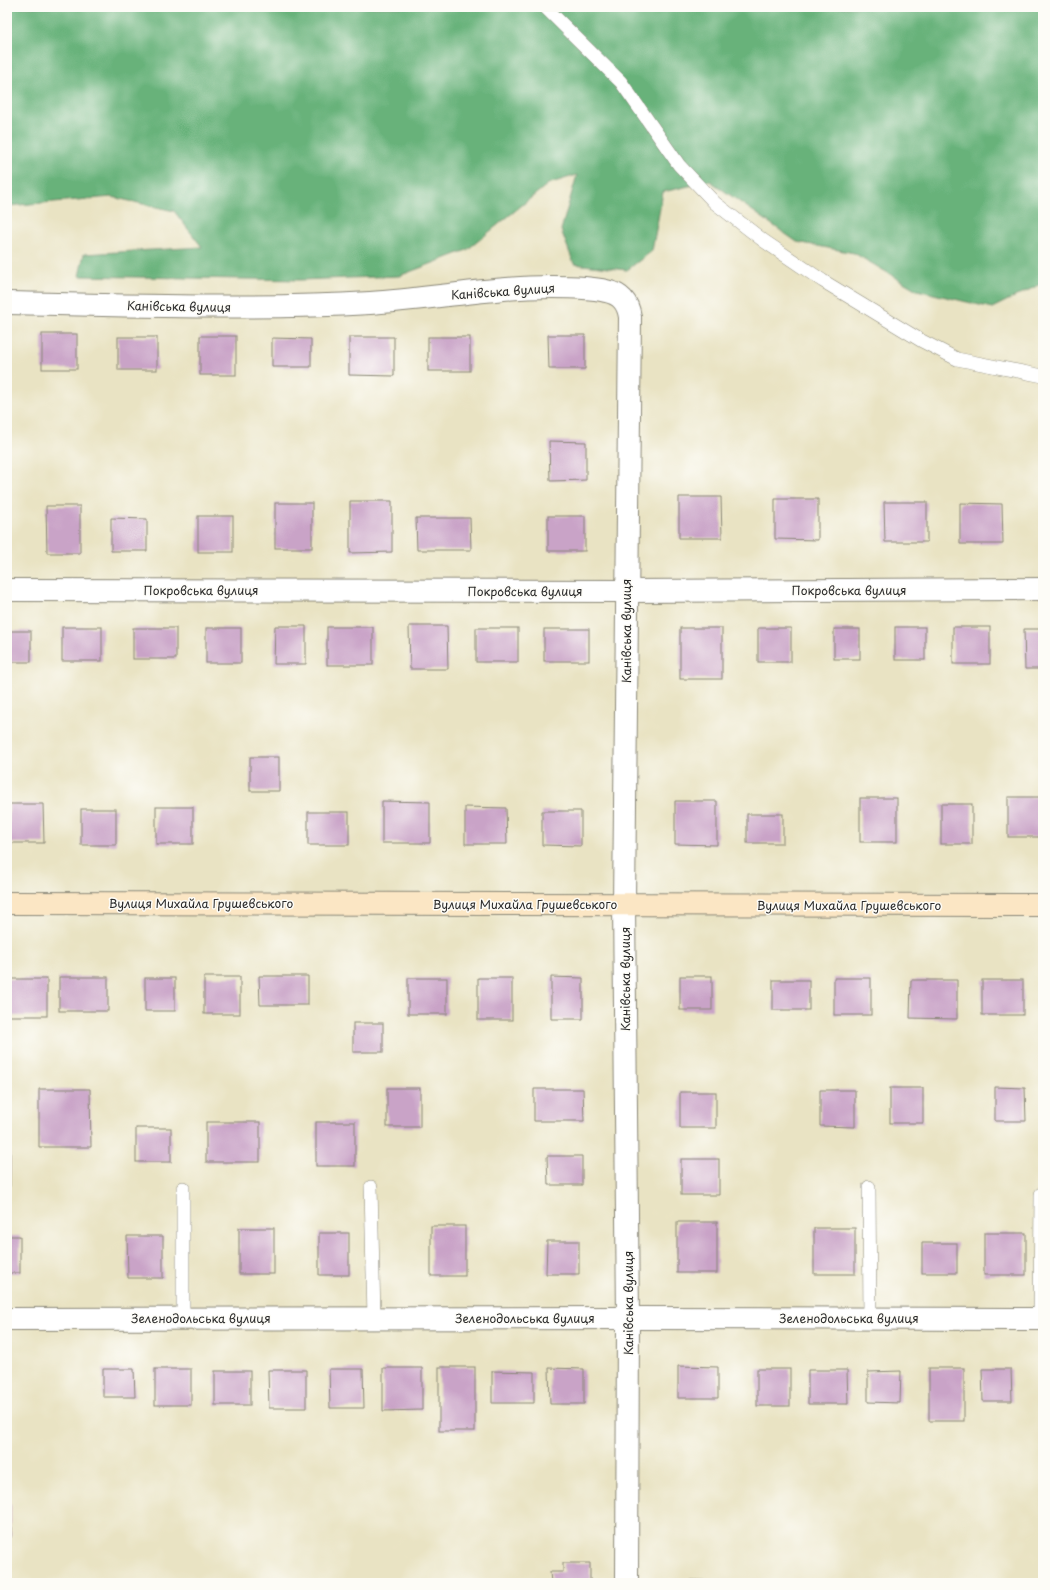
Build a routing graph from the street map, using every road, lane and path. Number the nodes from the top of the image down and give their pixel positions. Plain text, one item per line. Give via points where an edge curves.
1 (545, 7) edge
2 (7, 304) edge
3 (1043, 376) edge
4 (1043, 589) edge
5 (7, 590) edge
6 (627, 591) junction
7 (7, 903) edge
8 (624, 904) junction
9 (1043, 905) edge
10 (371, 1187) dead end
11 (869, 1187) dead end
12 (183, 1188) dead end
13 (1041, 1194) dead end
14 (183, 1318) junction
15 (374, 1318) junction
16 (628, 1318) junction
17 (7, 1319) edge
18 (870, 1319) junction
19 (1042, 1319) edge
20 (627, 1583) edge

1 - 3 lane via 621,82 679,165 715,203 764,241 830,285 922,341 957,359
2 - 6 street, Канівська вулиця via 291,307 372,303 531,287 570,287 608,291 623,300 629,308 630,317
4 - 6 street, Покровська вулиця
5 - 6 street, Покровська вулиця
6 - 8 street, Канівська вулиця
7 - 8 street, Вулиця Михайла Грушевського
8 - 9 street, Вулиця Михайла Грушевського
8 - 16 street, Канівська вулиця
10 - 15 lane
11 - 18 lane
12 - 14 lane
13 - 19 lane
14 - 15 street, Зеленодольська вулиця
14 - 17 street, Зеленодольська вулиця
15 - 16 street, Зеленодольська вулиця
16 - 18 street, Зеленодольська вулиця
16 - 20 street, Канівська вулиця
18 - 19 street, Зеленодольська вулиця

